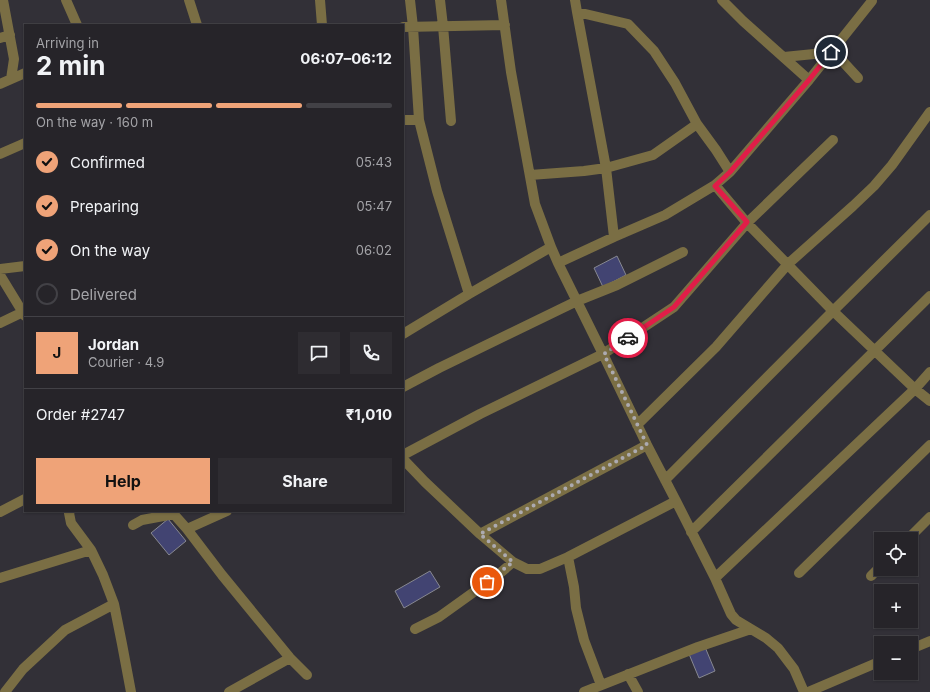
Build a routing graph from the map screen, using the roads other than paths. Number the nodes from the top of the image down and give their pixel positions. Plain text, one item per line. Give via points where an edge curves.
1 (3, 0) edge
2 (66, 0) edge
3 (189, 0) edge
4 (320, 0) edge
5 (410, 0) edge
6 (440, 0) edge
7 (501, 0) edge
8 (575, 0) edge
9 (722, 0) edge
10 (872, 1) edge
11 (577, 12) junction
12 (77, 24) edge
13 (197, 24) edge
14 (322, 24) edge
15 (505, 25) junction
16 (443, 26) junction
17 (408, 27) edge
18 (5, 37) edge
19 (831, 52) junction
20 (784, 57) junction
21 (24, 73) edge
22 (858, 78) dead end
23 (11, 79) junction
24 (809, 80) junction
25 (0, 84) edge
26 (930, 112) edge
27 (404, 120) edge
28 (419, 120) junction
29 (451, 121) dead end
30 (697, 124) junction
31 (832, 140) dead end
32 (24, 143) edge
33 (0, 154) edge
34 (606, 168) junction
35 (730, 172) junction
36 (530, 175) junction
37 (715, 186) junction
38 (930, 215) edge
39 (747, 222) junction
40 (614, 237) junction
41 (551, 247) junction
42 (683, 252) dead end
43 (558, 263) junction
44 (788, 264) junction
45 (24, 266) edge
46 (0, 269) edge
47 (0, 275) edge
48 (469, 294) junction
49 (930, 296) edge
50 (577, 301) junction
51 (833, 311) junction
52 (24, 314) edge
53 (0, 323) edge
54 (404, 333) edge
55 (875, 350) junction
56 (604, 354) junction
57 (930, 372) edge
58 (404, 386) edge
59 (915, 389) junction
60 (930, 401) edge
61 (637, 425) junction
62 (647, 445) junction
63 (930, 445) edge
64 (404, 454) edge
65 (404, 460) edge
66 (665, 480) junction
67 (24, 500) edge
68 (676, 501) junction
69 (0, 512) edge
70 (70, 512) edge
71 (225, 512) edge
72 (173, 513) edge
73 (930, 517) edge
74 (133, 525) dead end
75 (187, 529) junction
76 (691, 532) junction
77 (915, 532) edge
78 (480, 534) junction
79 (91, 550) junction
80 (568, 557) junction
81 (513, 562) junction
82 (799, 573) dead end
83 (874, 573) edge
84 (0, 576) edge
85 (871, 576) dead end
86 (715, 578) junction
87 (114, 604) junction
88 (415, 629) dead end
89 (751, 630) junction
90 (930, 641) edge
91 (918, 646) edge
92 (290, 658) junction
93 (874, 664) edge
94 (628, 674) junction
95 (307, 675) dead end
96 (601, 685) junction
97 (5, 692) edge
98 (131, 692) edge
99 (230, 692) edge
100 (584, 692) edge
101 (638, 692) edge
102 (804, 692) edge
103 (808, 692) edge

1 - 18 street
2 - 12 street
3 - 13 street
4 - 14 street
5 - 17 street
6 - 16 street
7 - 15 street
8 - 11 street
9 - 20 street
10 - 19 street
11 - 30 street via 628,24 654,52 675,83
11 - 34 street
15 - 16 street
15 - 36 street
16 - 17 street
16 - 29 street
17 - 28 street
18 - 23 street via 14,59
19 - 20 street
19 - 22 street via 834,52
19 - 24 street
20 - 24 street
21 - 23 street
23 - 25 street
24 - 35 street
26 - 44 street via 874,186
27 - 28 street
28 - 48 street via 437,191
30 - 34 street via 653,155
30 - 35 street
31 - 39 street
32 - 33 street
34 - 36 street
34 - 40 street
35 - 37 street
36 - 41 street via 535,204
37 - 39 street
37 - 40 street via 665,215
38 - 51 street
39 - 44 street
39 - 56 street via 674,307
40 - 43 street
41 - 43 street
41 - 48 street
42 - 50 street via 617,286
43 - 50 street
44 - 51 street
44 - 61 street via 716,347
45 - 46 street
47 - 52 street
48 - 54 street
49 - 55 street
50 - 56 street
50 - 58 street
51 - 55 street
51 - 66 street
52 - 53 street
55 - 59 street
55 - 76 street
56 - 61 street
56 - 64 street via 480,414
57 - 59 street
59 - 60 street
59 - 86 street
61 - 62 street
62 - 66 street
62 - 78 street
63 - 82 street
65 - 78 street
66 - 68 street
67 - 69 street
68 - 76 street
68 - 80 street
70 - 79 street via 72,523
71 - 75 street
72 - 74 street via 142,520
72 - 75 street
73 - 77 street
75 - 92 street
76 - 86 street
78 - 81 street
79 - 84 street
79 - 87 street
80 - 81 street via 540,569 527,569
80 - 96 street via 584,640
81 - 88 street via 439,617
83 - 85 street
86 - 89 street via 731,614
87 - 97 street via 65,630 23,669
87 - 98 street
89 - 94 street
89 - 102 street via 778,648 794,669
90 - 91 street
92 - 95 street
92 - 99 street
93 - 103 street
94 - 96 street
94 - 101 street
96 - 100 street

